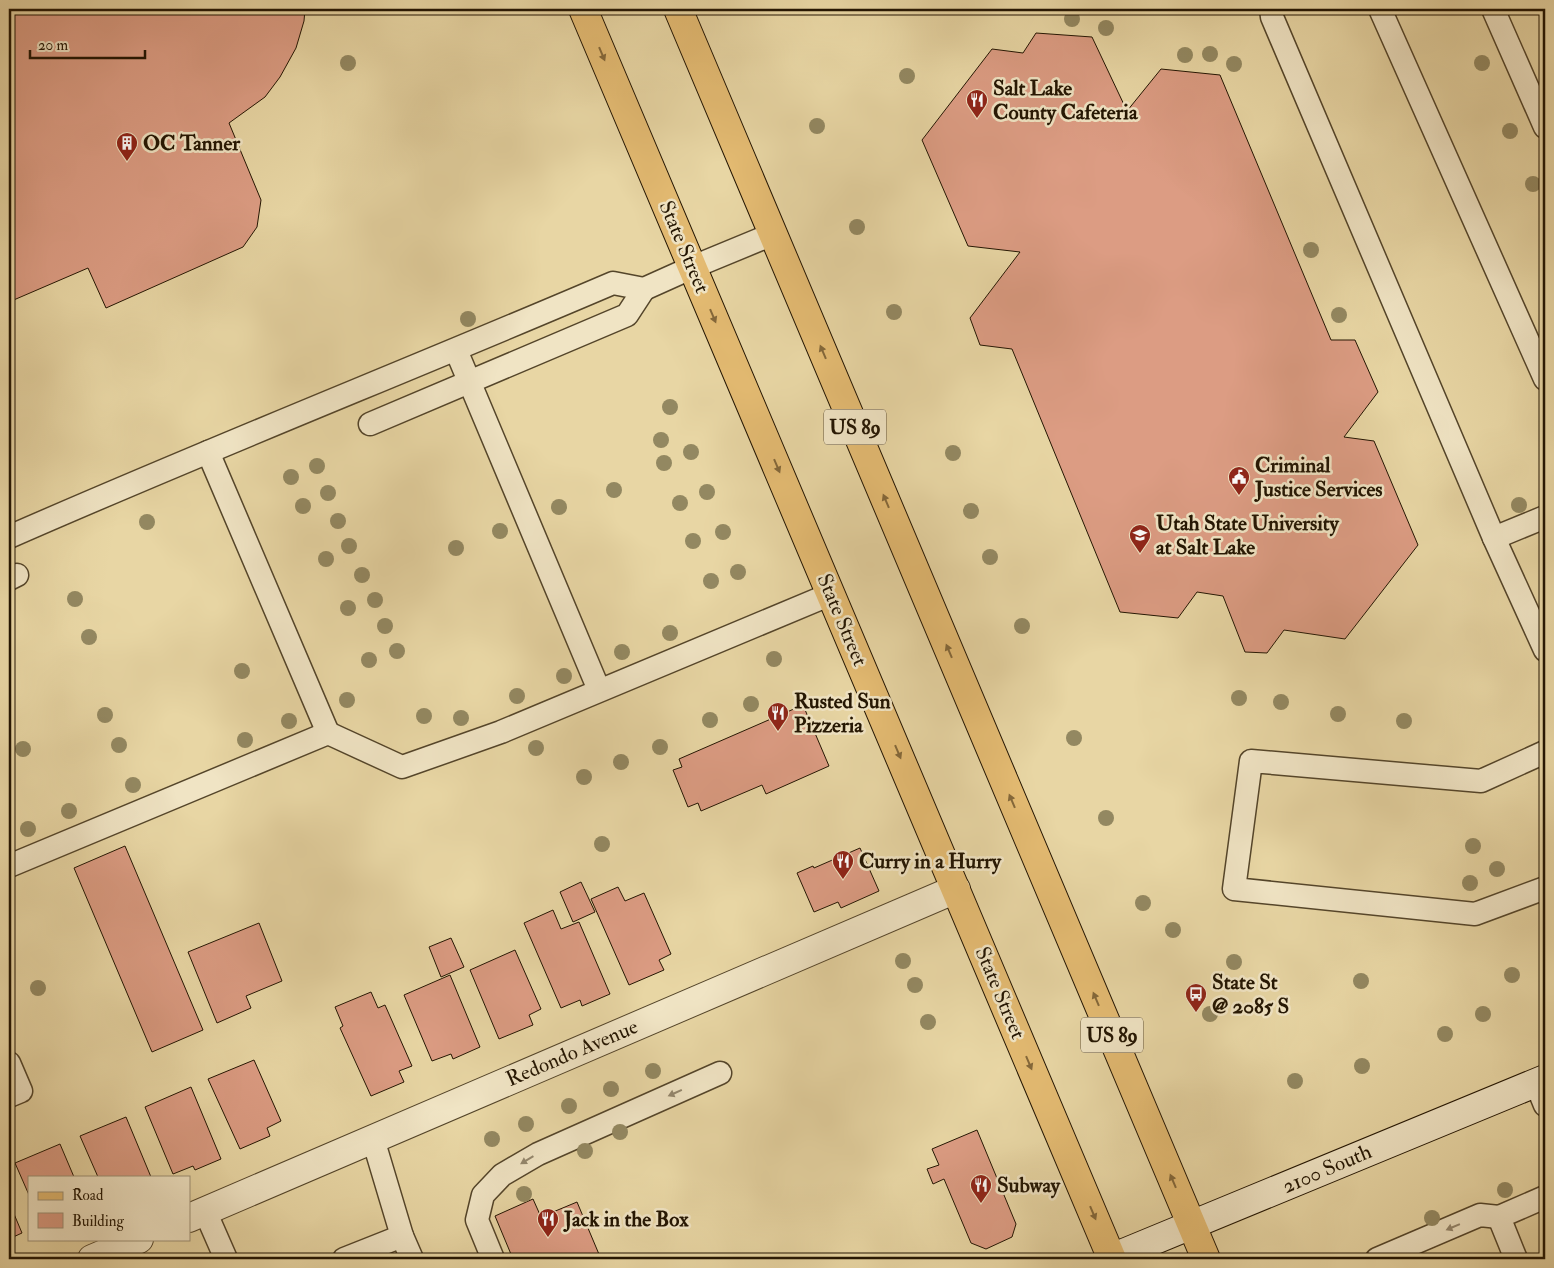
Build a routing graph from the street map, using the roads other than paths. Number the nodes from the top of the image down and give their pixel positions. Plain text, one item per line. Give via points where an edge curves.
1 (583, 9) edge
2 (678, 9) edge
3 (1271, 9) edge
4 (1380, 9) edge
5 (1493, 9) edge
6 (1545, 127) edge
7 (773, 234) junction
8 (692, 267) junction
9 (644, 289) junction
10 (456, 350) junction
11 (1545, 379) edge
12 (469, 382) junction
13 (370, 424) dead end
14 (208, 452) junction
15 (1545, 517) edge
16 (9, 537) edge
17 (1494, 538) junction
18 (831, 594) junction
19 (1545, 650) edge
20 (599, 690) junction
21 (328, 733) junction
22 (1545, 752) edge
23 (9, 866) edge
24 (1545, 888) edge
25 (956, 889) junction
26 (9, 1062) edge
27 (720, 1073) dead end
28 (1542, 1089) edge
29 (9, 1096) edge
30 (373, 1139) junction
31 (1545, 1197) edge
32 (197, 1214) edge
33 (1499, 1217) junction
34 (1192, 1225) junction
35 (402, 1236) junction
36 (137, 1240) edge
37 (92, 1259) edge
38 (226, 1259) edge
39 (344, 1259) edge
40 (412, 1259) edge
41 (493, 1259) edge
42 (1111, 1259) edge
43 (1206, 1259) edge
44 (1377, 1259) edge
45 (1516, 1259) edge

1 -> 8 main road, State Street
2 - 7 main road, US 89
3 - 17 lane
4 - 11 lane
5 - 6 lane
7 - 8 lane
34 -> 7 main road, US 89
8 - 9 lane
8 -> 18 main road, State Street
9 - 10 lane via 613,283
9 - 12 lane via 627,314
10 - 12 lane
10 - 14 lane
12 - 13 lane
12 - 20 lane
14 - 16 lane
14 - 21 lane
15 - 17 lane
17 - 19 lane
18 - 20 lane
18 -> 25 main road, State Street
20 - 21 lane via 501,732 402,767
21 - 23 lane
22 - 24 lane via 1481,782 1250,761 1234,889 1475,914
25 - 30 street, Redondo Avenue
25 -> 42 main road, State Street
26 - 29 lane via 21,1091
27 -> 41 lane via 538,1154 502,1175 483,1195 477,1220
28 - 34 street, 2100 South
30 - 32 street, Redondo Avenue
30 - 35 lane
31 - 33 lane
32 - 38 lane
33 -> 44 lane via 1480,1215
33 - 45 lane
34 - 42 street, 2100 South
34 - 43 main road, US 89
35 - 39 lane
35 - 40 lane
36 - 37 street

